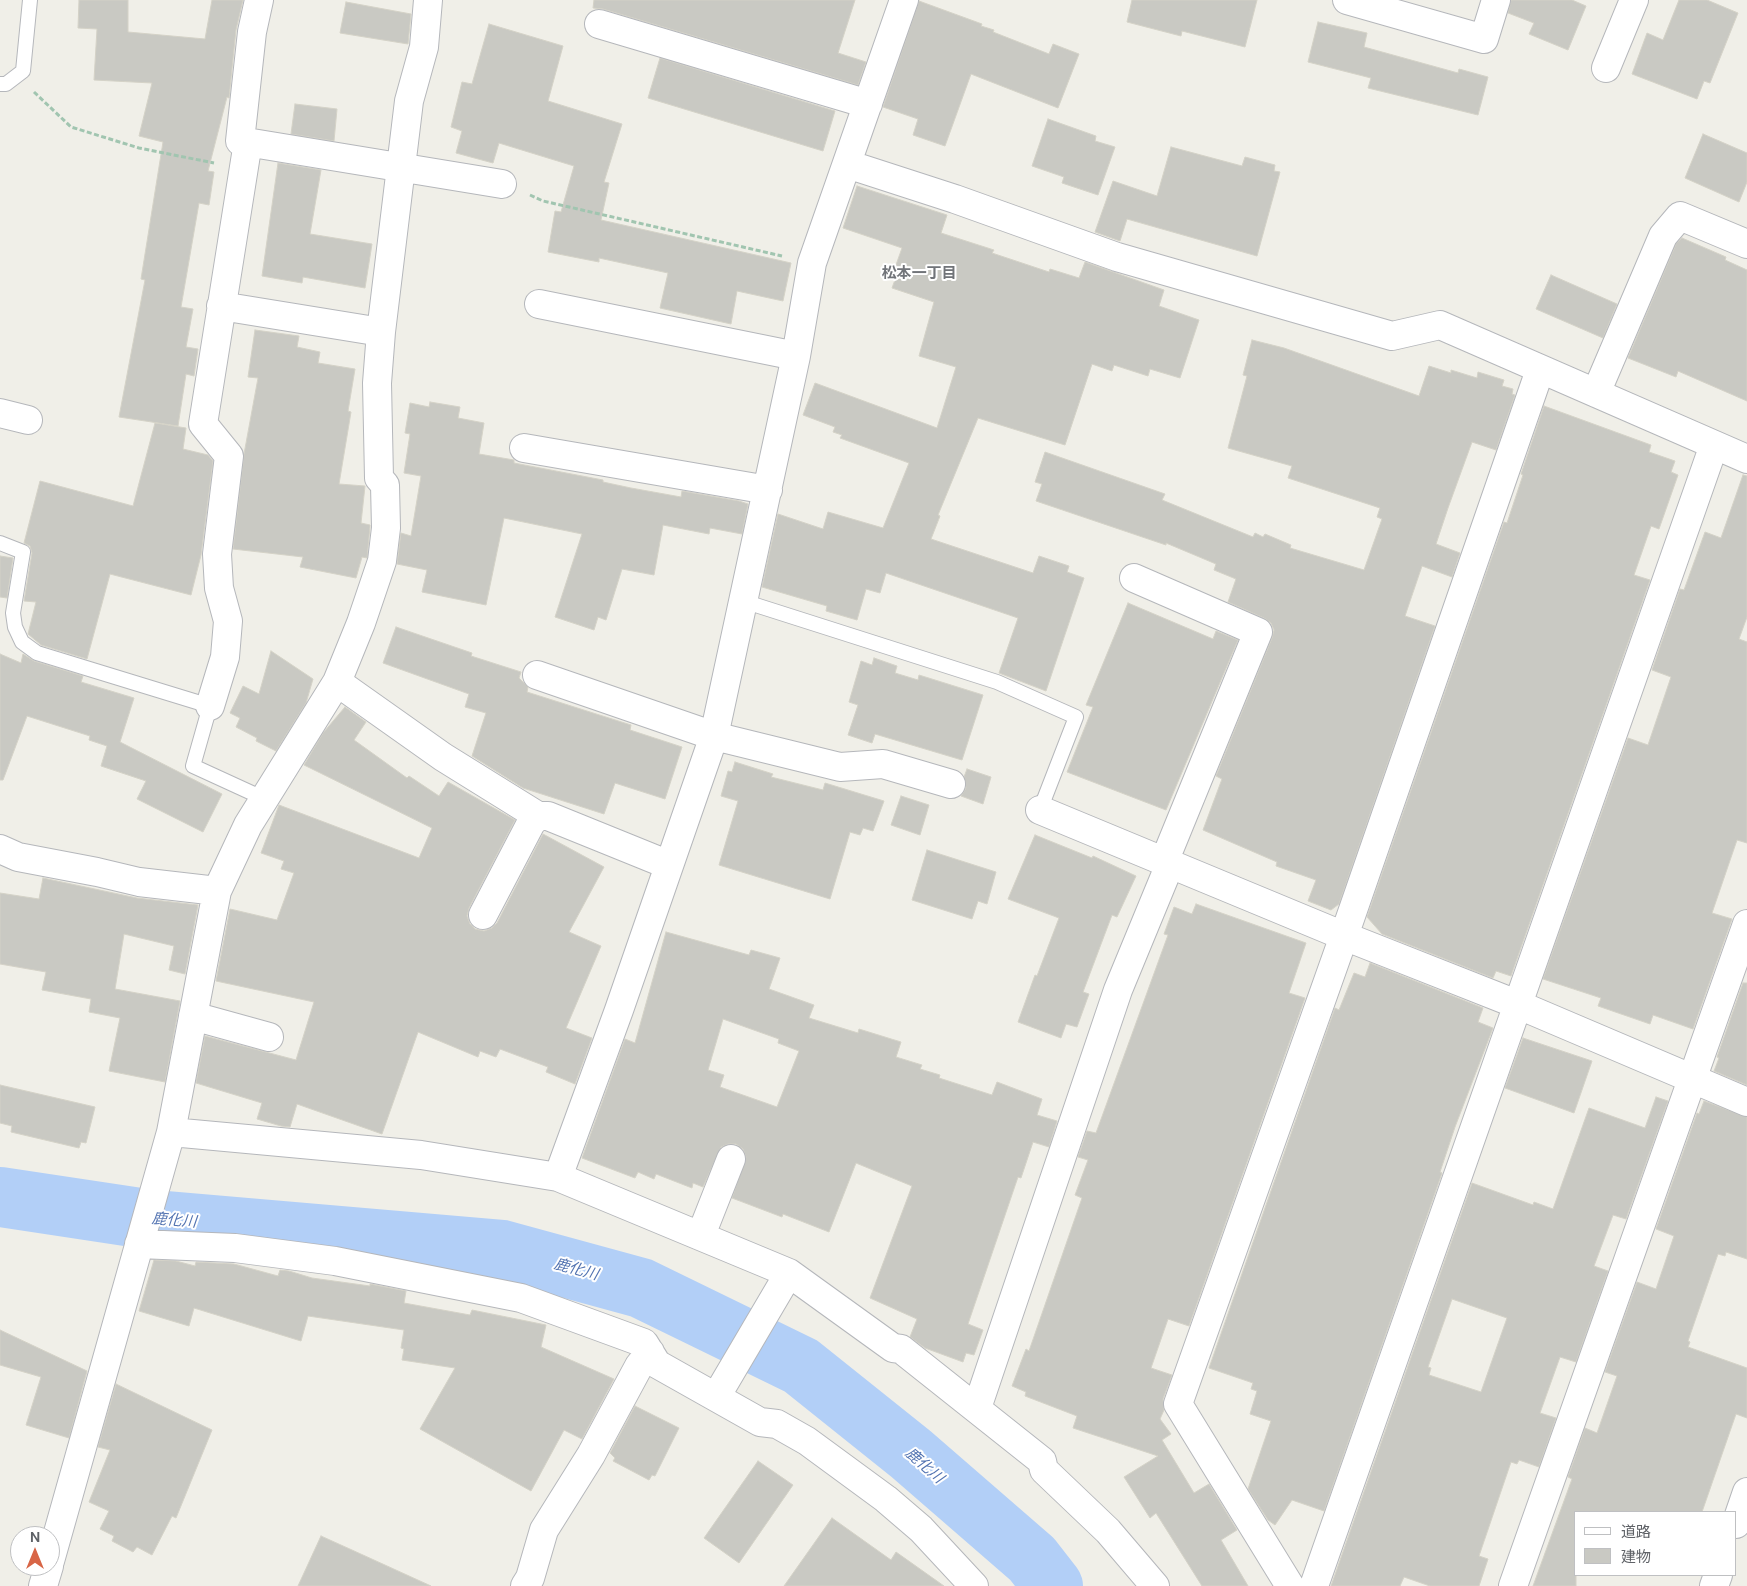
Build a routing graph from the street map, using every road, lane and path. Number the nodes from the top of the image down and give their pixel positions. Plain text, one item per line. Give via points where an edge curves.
1 (30, 0) edge
2 (259, 0) edge
3 (428, 0) edge
4 (904, 0) edge
5 (1347, 0) edge
6 (1496, 0) edge
7 (1634, 0) edge
8 (599, 24) dead end
9 (1606, 68) dead end
10 (3, 84) edge
11 (868, 104) junction
12 (248, 142) junction
13 (847, 164) junction
14 (402, 166) junction
15 (244, 169) junction
16 (502, 184) joint
17 (1747, 244) edge
18 (812, 263) junction
19 (539, 304) dead end
20 (221, 306) junction
21 (380, 332) junction
22 (796, 356) junction
23 (1540, 370) junction
24 (1596, 393) junction
25 (0, 413) edge
26 (28, 420) dead end
27 (1714, 444) junction
28 (524, 448) dead end
29 (1747, 459) edge
30 (768, 490) junction
31 (0, 543) edge
32 (1134, 578) dead end
33 (743, 601) junction
34 (536, 675) dead end
35 (337, 682) junction
36 (210, 706) junction
37 (714, 736) junction
38 (952, 784) dead end
39 (265, 799) junction
40 (1040, 810) joint
41 (538, 816) junction
42 (0, 849) edge
43 (1167, 863) junction
44 (669, 865) junction
45 (217, 891) junction
46 (483, 915) dead end
47 (1747, 924) edge
48 (1344, 936) junction
49 (1519, 1005) junction
50 (193, 1016) junction
51 (269, 1037) dead end
52 (1693, 1080) junction
53 (1747, 1102) edge
54 (172, 1132) junction
55 (731, 1159) dead end
56 (558, 1178) junction
57 (701, 1235) junction
58 (139, 1244) junction
59 (789, 1272) junction
60 (650, 1352) junction
61 (716, 1397) junction
62 (977, 1408) junction
63 (1747, 1492) edge
64 (1737, 1521) edge
65 (60, 1526) edge
66 (525, 1586) edge
67 (974, 1586) edge
68 (1155, 1586) edge
69 (1290, 1586) edge
70 (1314, 1586) edge
71 (1513, 1586) edge

1 - 10 lane via 23,71
2 - 12 street via 252,32 240,141
3 - 14 street via 424,47 409,100
4 - 11 street
5 - 6 street via 1484,39
7 - 9 street
8 - 11 street
10 - 15 path via 12,90 30,87 71,127 140,148
11 - 13 street
12 - 14 street
12 - 15 street
13 - 18 street
13 - 23 street via 1117,257 1392,336 1440,325
14 - 16 street
14 - 21 street
15 - 20 street
16 - 18 path via 543,201
17 - 24 street via 1680,216 1663,236
18 - 22 street
19 - 22 street
20 - 21 street
20 - 36 street via 203,424 229,456 217,554 219,588 228,621 224,657
21 - 35 street via 377,383 379,478 385,484 386,528 382,561
22 - 30 street
23 - 24 street
23 - 48 street
24 - 27 street
25 - 26 street
27 - 29 street
27 - 49 street
28 - 30 street
30 - 33 street
31 - 36 lane via 23,552 13,613 22,642 37,654
32 - 43 street via 1258,632
33 - 37 street
33 - 40 lane via 997,682 1076,717
34 - 37 street
35 - 39 street
35 - 41 street via 443,757
36 - 39 lane via 193,766
37 - 38 street via 840,767 883,764
37 - 44 street
39 - 45 street via 248,825
40 - 43 street
41 - 44 street via 548,816
41 - 46 street
42 - 45 street via 18,857 138,882
43 - 48 street
43 - 62 street via 1118,990
44 - 56 street
45 - 50 street
47 - 52 street
48 - 49 street
48 - 69 street via 1178,1404
49 - 52 street
49 - 70 street
50 - 51 street
50 - 54 street
52 - 53 street
52 - 71 street
54 - 56 street via 421,1155
54 - 58 street
55 - 57 street
56 - 57 street
57 - 59 street
58 - 60 street via 235,1248 335,1261 521,1298 644,1343
58 - 65 street
59 - 61 street
59 - 62 street via 893,1348 901,1349
60 - 61 street via 657,1364
60 - 66 street via 544,1530
61 - 67 street via 760,1422 777,1424 807,1441 921,1529
62 - 68 street via 1042,1461 1044,1470 1108,1532
63 - 64 street

